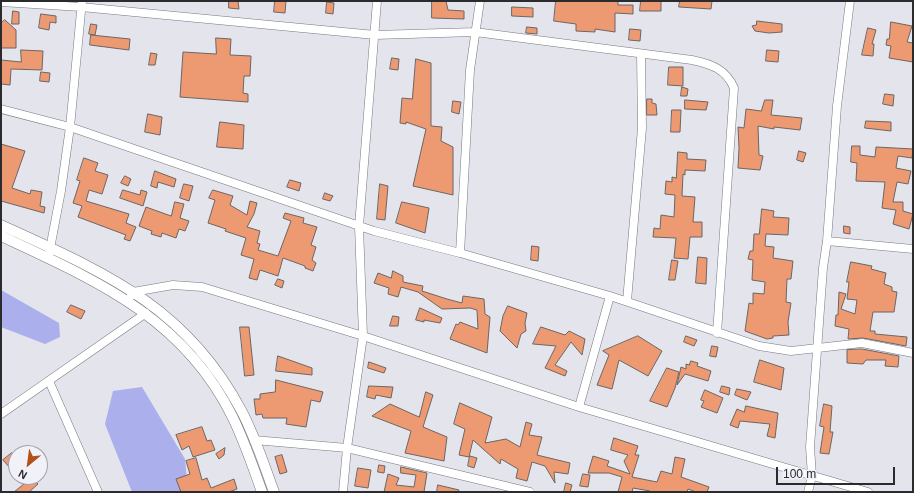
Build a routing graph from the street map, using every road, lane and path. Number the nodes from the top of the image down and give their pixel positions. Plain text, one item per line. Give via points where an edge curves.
1 (377, 1) edge
2 (480, 1) edge
3 (850, 1) edge
4 (1, 2) edge
5 (82, 4) edge
6 (475, 32) junction
7 (375, 35) junction
8 (641, 54) junction
9 (1, 109) edge
10 (70, 127) junction
11 (1, 225) edge
12 (359, 226) junction
13 (1, 236) edge
14 (827, 241) junction
15 (913, 249) edge
16 (49, 253) junction
17 (460, 253) junction
18 (131, 296) junction
19 (610, 296) junction
20 (627, 302) junction
21 (146, 313) junction
22 (717, 333) junction
23 (363, 336) junction
24 (816, 349) junction
25 (913, 353) edge
26 (49, 381) junction
27 (579, 407) junction
28 (1, 414) edge
29 (254, 440) junction
30 (347, 448) junction
31 (812, 476) junction
32 (98, 492) edge
33 (262, 492) edge
34 (274, 492) edge
35 (343, 492) edge
36 (530, 492) edge
37 (808, 492) edge
38 (868, 492) edge

1 - 7 street
2 - 6 street
3 - 14 street via 837,106
4 - 5 street
5 - 7 street
5 - 10 street
6 - 7 street
6 - 8 street
6 - 17 street via 470,70
7 - 12 street
8 - 20 street via 642,128
8 - 22 street via 707,63 721,69 730,78 734,88
9 - 10 street
10 - 12 street
10 - 16 street
11 - 16 street
12 - 17 street
12 - 23 street
13 - 16 street
14 - 15 street
14 - 24 street
16 - 18 street
17 - 19 street
18 - 21 street
18 - 23 street via 173,285 202,287
18 - 29 street via 171,319 205,355 242,411
19 - 20 street
19 - 27 street
20 - 22 street
21 - 26 street
21 - 33 street via 178,342 212,383 232,416
22 - 24 street via 758,346 791,351
23 - 27 street
23 - 30 street
24 - 25 street via 862,343
24 - 31 street via 810,447
26 - 28 street
26 - 32 street
27 - 31 street
29 - 30 street
29 - 34 street
30 - 35 street
30 - 36 street
31 - 37 street
31 - 38 street

